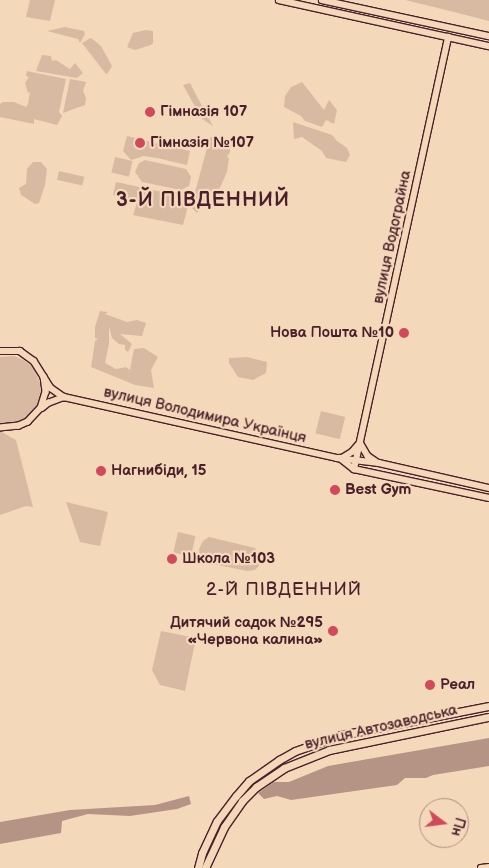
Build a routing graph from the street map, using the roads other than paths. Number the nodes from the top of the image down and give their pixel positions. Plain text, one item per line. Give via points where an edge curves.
1 (279, 0) edge
2 (322, 0) edge
3 (489, 36) edge
4 (448, 37) junction
5 (489, 46) edge
6 (0, 351) edge
7 (44, 377) junction
8 (64, 397) junction
9 (36, 415) junction
10 (0, 428) edge
11 (360, 442) junction
12 (340, 458) junction
13 (356, 459) junction
14 (379, 463) junction
15 (354, 469) junction
16 (489, 488) edge
17 (489, 498) edge
18 (489, 706) edge
19 (489, 717) edge
20 (383, 726) junction
21 (386, 738) junction
22 (489, 867) edge
23 (198, 868) edge
24 (205, 868) edge
25 (481, 868) edge

1 - 4 street
2 - 3 street
4 - 5 street
4 - 11 street, вулиця Водограйна
6 - 7 street via 24,353 34,361
7 - 8 street via 51,388
7 - 9 street via 46,392
8 - 9 street via 48,403
8 - 12 street, вулиця Володимира Українця
9 - 10 street via 19,426
11 - 12 street via 352,452
11 - 13 street, вулиця Водограйна
11 - 14 street via 368,456
12 - 13 street, вулиця Володимира Українця
12 - 15 street, вулиця Володимира Українця
13 - 14 street, вулиця Володимира Українця
13 - 15 street, вулиця Водограйна
14 - 16 street
15 - 17 street, вулиця Володимира Українця
18 - 20 main road, вулиця Автозаводська
19 - 21 main road, вулиця Автозаводська
20 - 21 main road
20 - 23 main road, вулиця Автозаводська via 295,751 249,781 217,821
21 - 24 main road, вулиця Автозаводська via 329,750 297,761 256,787 224,827
22 - 25 street

